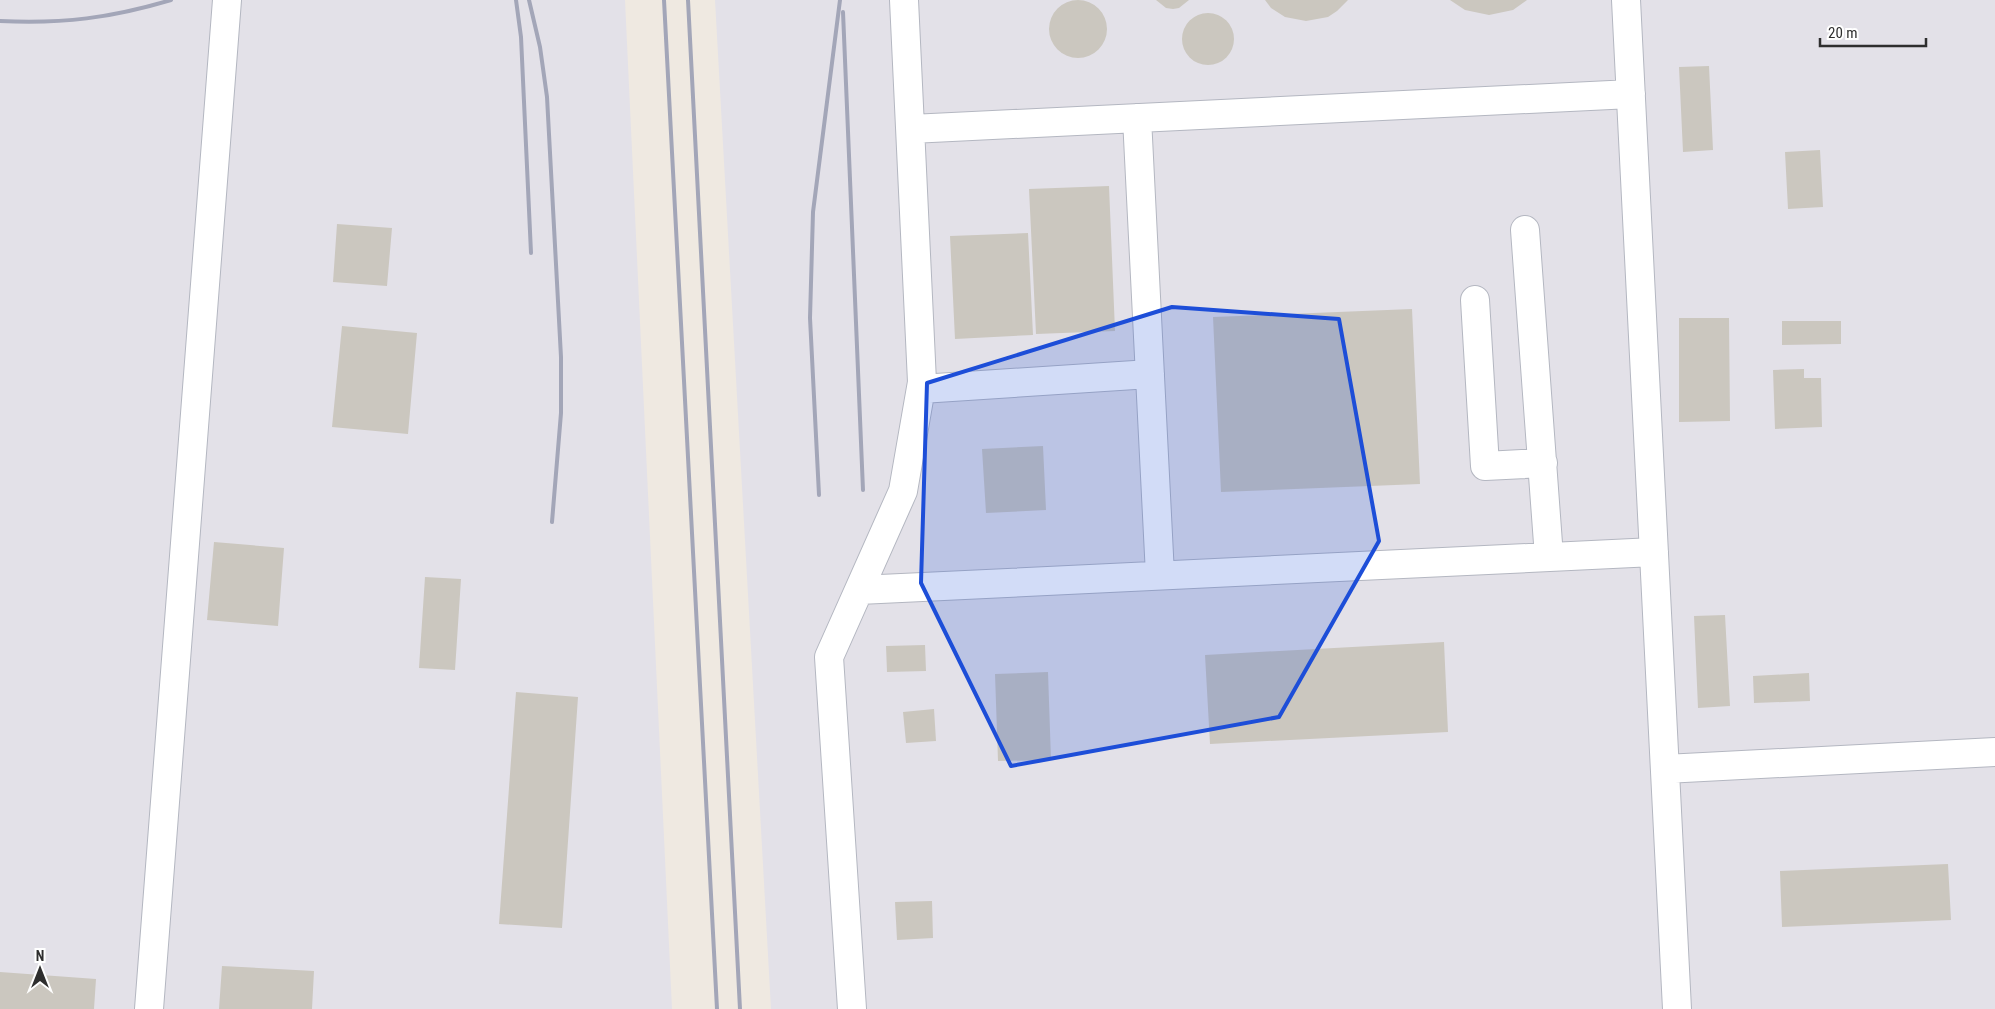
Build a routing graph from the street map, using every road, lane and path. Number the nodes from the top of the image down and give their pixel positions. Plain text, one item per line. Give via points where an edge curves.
1 (227, 0) edge
2 (904, 0) edge
3 (1626, 0) edge
4 (1631, 94) junction
5 (1137, 118) junction
6 (911, 129) junction
7 (1525, 230) dead end
8 (1475, 300) dead end
9 (1150, 374) junction
10 (921, 389) junction
11 (1543, 463) junction
12 (1654, 552) junction
13 (1549, 557) junction
14 (1160, 576) junction
15 (860, 590) junction
16 (1995, 752) edge
17 (1665, 769) junction
18 (149, 1009) edge
19 (852, 1009) edge
20 (1677, 1009) edge

1 - 18 lane
2 - 6 lane
3 - 4 lane
4 - 5 lane
4 - 12 lane
5 - 6 lane
5 - 9 lane
6 - 10 lane
7 - 11 lane
8 - 11 lane via 1485,466
9 - 10 lane
9 - 14 lane
10 - 15 lane via 903,491
11 - 13 lane
12 - 13 lane
12 - 17 lane
13 - 14 lane
14 - 15 lane
15 - 19 lane via 829,657
16 - 17 lane
17 - 20 lane

